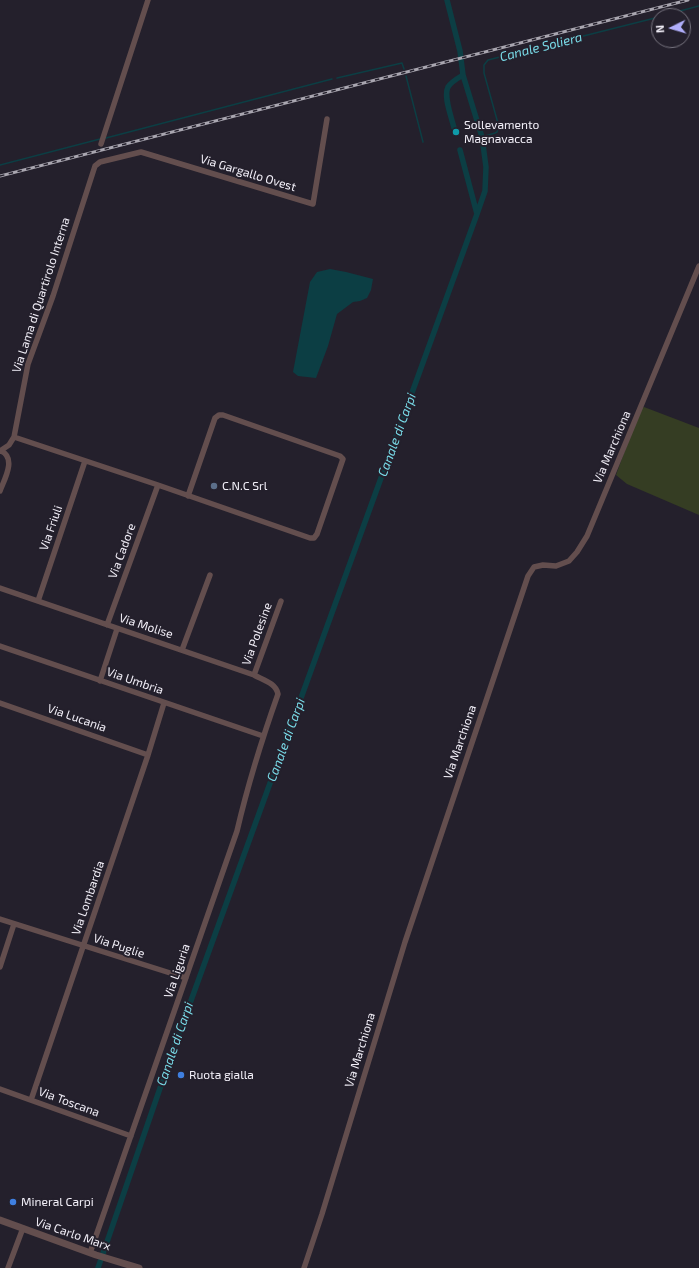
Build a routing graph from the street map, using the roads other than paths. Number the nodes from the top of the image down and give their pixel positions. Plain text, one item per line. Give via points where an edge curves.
1 (148, 0) edge
2 (327, 119) dead end
3 (102, 144) dead end
4 (95, 166) joint
5 (699, 266) edge
6 (14, 437) junction
7 (0, 451) edge
8 (86, 461) junction
9 (158, 485) junction
10 (0, 491) edge
11 (188, 496) junction
12 (210, 575) dead end
13 (0, 588) edge
14 (38, 601) junction
15 (281, 601) dead end
16 (107, 625) junction
17 (117, 629) junction
18 (0, 646) edge
19 (182, 650) junction
20 (254, 675) junction
21 (100, 680) junction
22 (278, 694) joint
23 (0, 703) edge
24 (164, 703) junction
25 (263, 736) junction
26 (148, 754) junction
27 (0, 919) edge
28 (14, 924) junction
29 (83, 946) junction
30 (0, 967) edge
31 (186, 978) junction
32 (0, 1088) edge
33 (31, 1100) junction
34 (131, 1136) junction
35 (0, 1220) edge
36 (23, 1228) junction
37 (93, 1254) junction
38 (8, 1268) edge
39 (139, 1268) edge
40 (304, 1268) edge

1 - 3 street
2 - 4 street, Via Gargallo Ovest via 313,204 141,152 100,162
4 - 6 street, Via Lama di Quartirolo Interna via 28,364
5 - 40 street, Via Marchiona via 587,536 569,561 556,566 534,567 528,576 405,942
6 - 7 street via 9,445
6 - 8 street
7 - 10 street via 7,456 9,463
8 - 9 street
8 - 14 street, Via Friuli
9 - 11 street
9 - 16 street, Via Cadore
11 - 11 street via 314,538 344,459 223,415 215,418
12 - 19 street
13 - 14 street, Via Molise
14 - 16 street, Via Molise
15 - 20 street, Via Polesine
16 - 17 street, Via Molise
17 - 19 street, Via Molise
17 - 21 street
18 - 21 street, Via Umbria
19 - 20 street, Via Molise
20 - 22 street, Via Molise via 272,684 277,688
21 - 24 street, Via Umbria
22 - 25 street, Via Liguria
23 - 26 street, Via Lucania
24 - 25 street, Via Umbria
24 - 26 street, Via Lombardia
25 - 31 street, Via Liguria via 237,831
26 - 29 street, Via Lombardia
27 - 28 street, Via Puglie
28 - 29 street, Via Puglie
28 - 30 street
29 - 31 street, Via Puglie
29 - 33 street, Via Lombardia
31 - 34 street, Via Liguria
32 - 33 street, Via Toscana
33 - 34 street, Via Toscana
34 - 37 street, Via Liguria
35 - 36 street, Via Carlo Marx
36 - 37 street, Via Carlo Marx
36 - 38 street
37 - 39 street, Via Carlo Marx

